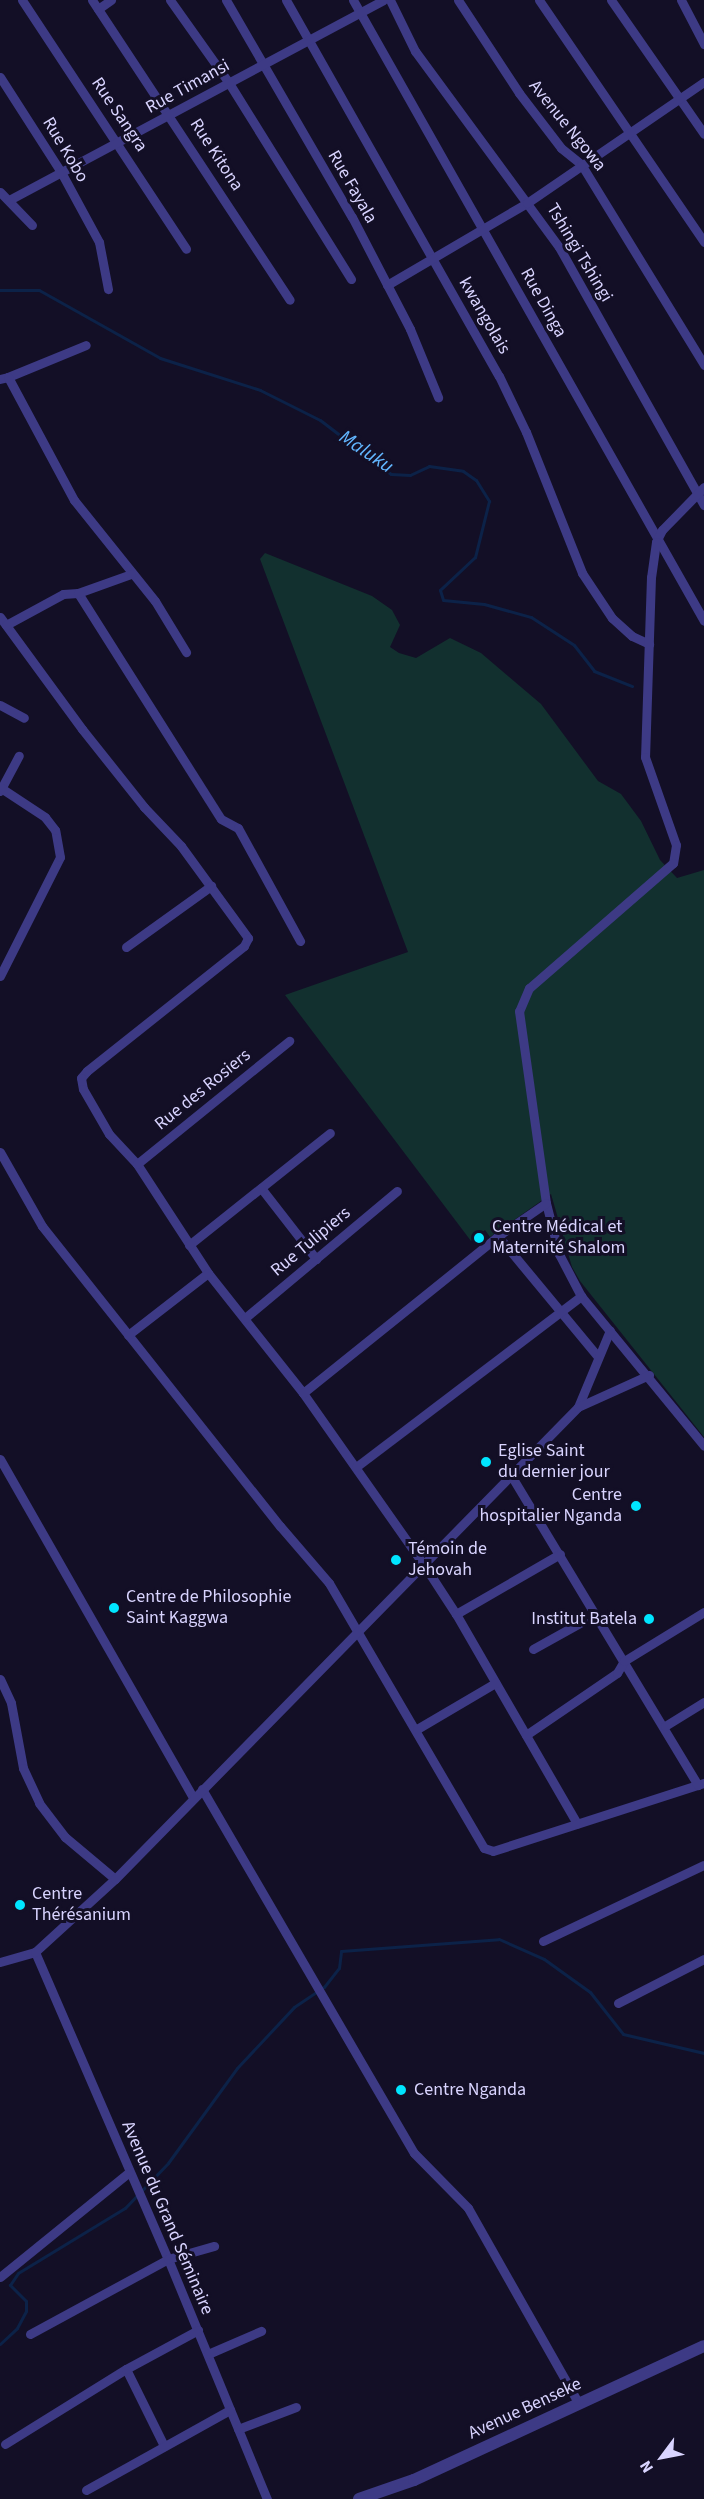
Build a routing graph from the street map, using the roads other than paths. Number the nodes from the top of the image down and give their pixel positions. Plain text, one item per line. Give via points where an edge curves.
1 (22, 0) edge
2 (92, 0) edge
3 (111, 0) edge
4 (170, 0) edge
5 (226, 0) edge
6 (286, 0) edge
7 (353, 0) edge
8 (383, 0) edge
9 (390, 0) edge
10 (458, 0) edge
11 (539, 0) edge
12 (611, 0) edge
13 (681, 0) edge
14 (98, 9) junction
15 (360, 13) junction
16 (310, 41) junction
17 (704, 44) edge
18 (262, 65) junction
19 (0, 77) edge
20 (704, 82) edge
21 (229, 83) junction
22 (679, 99) junction
23 (171, 115) junction
24 (629, 133) junction
25 (704, 134) edge
26 (119, 143) junction
27 (581, 164) junction
28 (61, 172) junction
29 (0, 192) edge
30 (9, 200) junction
31 (527, 202) junction
32 (32, 225) dead end
33 (484, 229) junction
34 (704, 242) edge
35 (186, 249) dead end
36 (432, 262) junction
37 (351, 279) dead end
38 (387, 285) junction
39 (108, 289) dead end
40 (290, 300) dead end
41 (86, 345) dead end
42 (704, 365) edge
43 (4, 378) edge
44 (438, 397) dead end
45 (704, 487) edge
46 (696, 493) junction
47 (704, 506) edge
48 (656, 542) junction
49 (131, 574) junction
50 (78, 593) junction
51 (3, 621) edge
52 (704, 621) edge
53 (649, 644) junction
54 (186, 652) dead end
55 (0, 705) edge
56 (24, 718) dead end
57 (19, 756) dead end
58 (1, 789) edge
59 (211, 886) junction
60 (300, 941) dead end
61 (126, 947) dead end
62 (0, 976) edge
63 (289, 1041) dead end
64 (330, 1133) dead end
65 (0, 1152) edge
66 (137, 1164) junction
67 (261, 1188) junction
68 (397, 1191) dead end
69 (546, 1203) junction
70 (498, 1236) junction
71 (189, 1245) junction
72 (316, 1259) junction
73 (208, 1273) junction
74 (581, 1296) junction
75 (561, 1312) junction
76 (245, 1318) junction
77 (610, 1330) junction
78 (128, 1335) junction
79 (598, 1357) junction
80 (649, 1374) junction
81 (303, 1393) junction
82 (578, 1407) junction
83 (704, 1446) edge
84 (0, 1459) edge
85 (356, 1467) junction
86 (512, 1477) junction
87 (560, 1554) junction
88 (424, 1565) junction
89 (704, 1612) edge
90 (456, 1614) junction
91 (596, 1614) junction
92 (360, 1632) junction
93 (533, 1649) dead end
94 (624, 1661) junction
95 (0, 1679) edge
96 (495, 1683) junction
97 (704, 1702) edge
98 (664, 1726) junction
99 (417, 1729) junction
100 (526, 1735) junction
101 (701, 1784) edge
102 (202, 1789) junction
103 (193, 1797) junction
104 (577, 1824) junction
105 (704, 1864) edge
106 (116, 1879) junction
107 (543, 1941) dead end
108 (35, 1952) junction
109 (704, 1959) edge
110 (0, 1962) edge
111 (618, 2003) dead end
112 (130, 2176) junction
113 (214, 2246) dead end
114 (168, 2259) junction
115 (0, 2277) edge
116 (198, 2330) junction
117 (261, 2331) dead end
118 (30, 2334) dead end
119 (704, 2346) edge
120 (208, 2354) junction
121 (126, 2369) junction
122 (579, 2404) junction
123 (296, 2407) dead end
124 (230, 2410) junction
125 (238, 2429) junction
126 (4, 2444) dead end
127 (164, 2446) junction
128 (86, 2490) dead end
129 (267, 2499) edge
130 (359, 2499) edge

1 - 26 street, Rue Sangra
2 - 14 street, Rue Kitona
3 - 14 street
4 - 21 street
5 - 18 street, Rue Fayala
6 - 16 street, kwangolais
7 - 15 street, Rue Dinga
8 - 15 street, Rue Timansi
9 - 31 street, Tshingi Tshingi via 415,51
10 - 27 street, Avenue Ngowa via 519,93 561,148
11 - 24 street
12 - 22 street
13 - 17 street
14 - 23 street, Rue Kitona
15 - 16 street, Rue Timansi
15 - 33 street, Rue Dinga
16 - 18 street, Rue Timansi
16 - 36 street, kwangolais
18 - 21 street, Rue Timansi
18 - 38 street, Rue Fayala
19 - 28 street, Rue Kobo
20 - 22 street
21 - 23 street, Rue Timansi
21 - 37 street
22 - 24 street
22 - 25 street
23 - 26 street, Rue Timansi
23 - 40 street, Rue Kitona
24 - 27 street
24 - 34 street
26 - 28 street, Rue Timansi
26 - 35 street, Rue Sangra
27 - 31 street
27 - 42 street, Avenue Ngowa
28 - 30 street, Rue Timansi
28 - 39 street, Rue Kobo via 99,242
29 - 30 street
30 - 32 street
31 - 33 street
31 - 46 street, Tshingi Tshingi via 560,247
33 - 36 street
33 - 48 street, Rue Dinga
36 - 38 street
36 - 53 street, kwangolais via 462,310 521,423 582,573 617,624
38 - 44 street, Rue Fayala
41 - 43 street
43 - 49 street via 67,489
45 - 46 street
46 - 47 street, Tshingi Tshingi
46 - 48 street via 671,518
48 - 52 street, Rue Dinga
48 - 53 street
49 - 50 street
49 - 54 street via 155,602
50 - 51 street via 63,594
50 - 60 street via 221,819 238,828
51 - 59 street via 124,783
53 - 69 street via 646,766 674,837 674,863 529,988 520,1002
55 - 56 street
57 - 58 street
58 - 62 street via 45,817 55,830 60,857
59 - 61 street
59 - 66 street via 247,932 247,942 81,1078 83,1089 109,1134
63 - 66 street, Rue des Rosiers
64 - 67 street
65 - 78 street via 42,1226
66 - 71 street
67 - 71 street
67 - 72 street
68 - 72 street, Rue Tulipiers
69 - 70 street
69 - 74 street via 559,1254
70 - 75 street
70 - 81 street
71 - 73 street
72 - 76 street, Rue Tulipiers
73 - 76 street
73 - 78 street
74 - 75 street
74 - 77 street
75 - 79 street
75 - 85 street
76 - 81 street
77 - 79 street
77 - 80 street
78 - 92 street via 279,1526 324,1576
79 - 82 street
80 - 82 street
80 - 83 street
81 - 85 street
82 - 86 street
84 - 103 street
85 - 88 street
86 - 87 street
86 - 88 street
87 - 90 street
87 - 91 street
88 - 90 street
88 - 92 street
89 - 94 street
90 - 96 street
91 - 93 street
91 - 94 street
92 - 99 street
92 - 102 street
94 - 98 street
94 - 100 street via 617,1673
95 - 106 street via 11,1703 23,1768 39,1803 65,1837
96 - 99 street
96 - 100 street
97 - 98 street
98 - 101 street
99 - 104 street via 487,1851
100 - 104 street
101 - 104 street
102 - 103 street
102 - 122 street via 414,2153 476,2220
103 - 106 street
105 - 107 street
106 - 108 street
108 - 110 street
108 - 112 street, Avenue du Grand Séminaire
109 - 111 street
112 - 114 street, Avenue du Grand Séminaire
112 - 115 street
113 - 114 street
114 - 116 street, Avenue du Grand Séminaire
114 - 118 street
116 - 120 street, Avenue du Grand Séminaire
116 - 121 street
117 - 120 street
119 - 122 street, Avenue Benseke
120 - 124 street, Avenue du Grand Séminaire
121 - 126 street
121 - 127 street
122 - 130 street, Avenue Benseke via 414,2480
123 - 125 street
124 - 125 street, Avenue du Grand Séminaire
124 - 127 street
125 - 129 street, Avenue du Grand Séminaire
127 - 128 street

